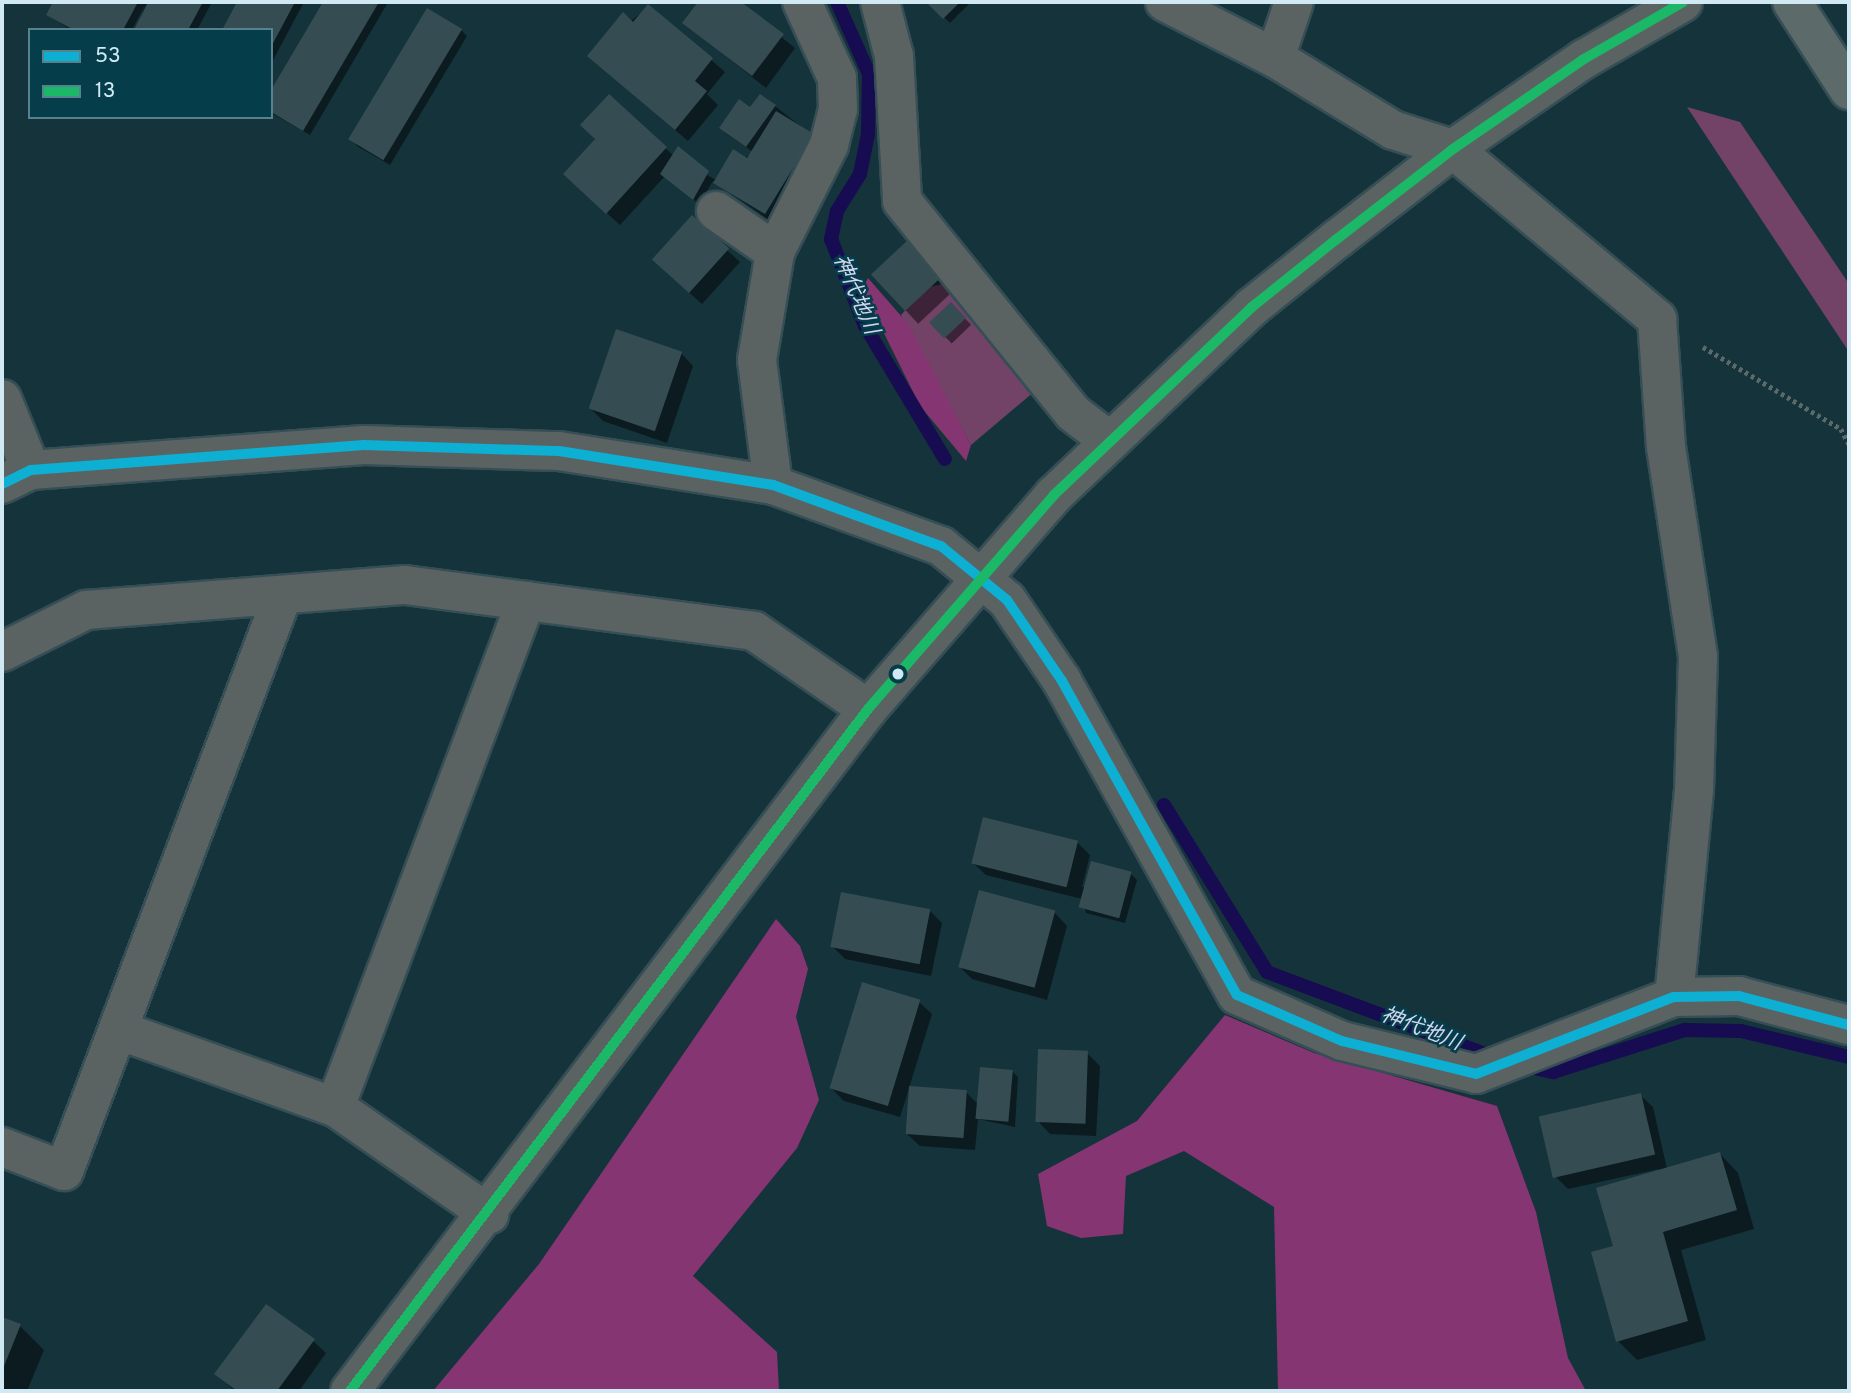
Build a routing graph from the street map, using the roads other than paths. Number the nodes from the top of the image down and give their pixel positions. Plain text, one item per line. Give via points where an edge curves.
1 (803, 2) edge
2 (880, 2) edge
3 (1165, 2) edge
4 (1294, 2) edge
5 (1683, 2) edge
6 (1792, 2) edge
7 (1275, 58) junction
8 (1849, 90) edge
9 (1453, 149) junction
10 (716, 211) dead end
11 (775, 252) junction
12 (2, 399) edge
13 (1107, 439) junction
14 (17, 477) edge
15 (773, 485) junction
16 (982, 573) junction
17 (282, 597) junction
18 (526, 601) junction
19 (2, 652) edge
20 (868, 709) junction
21 (1674, 997) junction
22 (1849, 1026) edge
23 (121, 1031) junction
24 (335, 1107) junction
25 (2, 1147) edge
26 (489, 1214) junction
27 (350, 1391) edge

1 - 11 street via 837,78 838,109 829,145
2 - 13 street via 894,56 902,201 1073,413
3 - 7 street
4 - 7 street
5 - 9 street via 1584,59
6 - 8 main road
7 - 9 street via 1393,130
9 - 13 street via 1252,307
9 - 21 street via 1657,319 1666,447 1698,657 1694,790
10 - 11 street
11 - 15 street via 757,360
12 - 14 street
13 - 16 street
14 - 15 street via 364,445 559,452
15 - 16 street via 941,546
16 - 20 street
16 - 21 street via 1062,681 1237,995 1342,1041 1476,1074
17 - 18 street via 405,585
17 - 19 street via 86,610
17 - 23 street
18 - 20 street via 754,631
18 - 24 street
20 - 26 street
21 - 22 street via 1739,996
23 - 24 street
23 - 25 street via 64,1171
24 - 26 street
26 - 27 street

